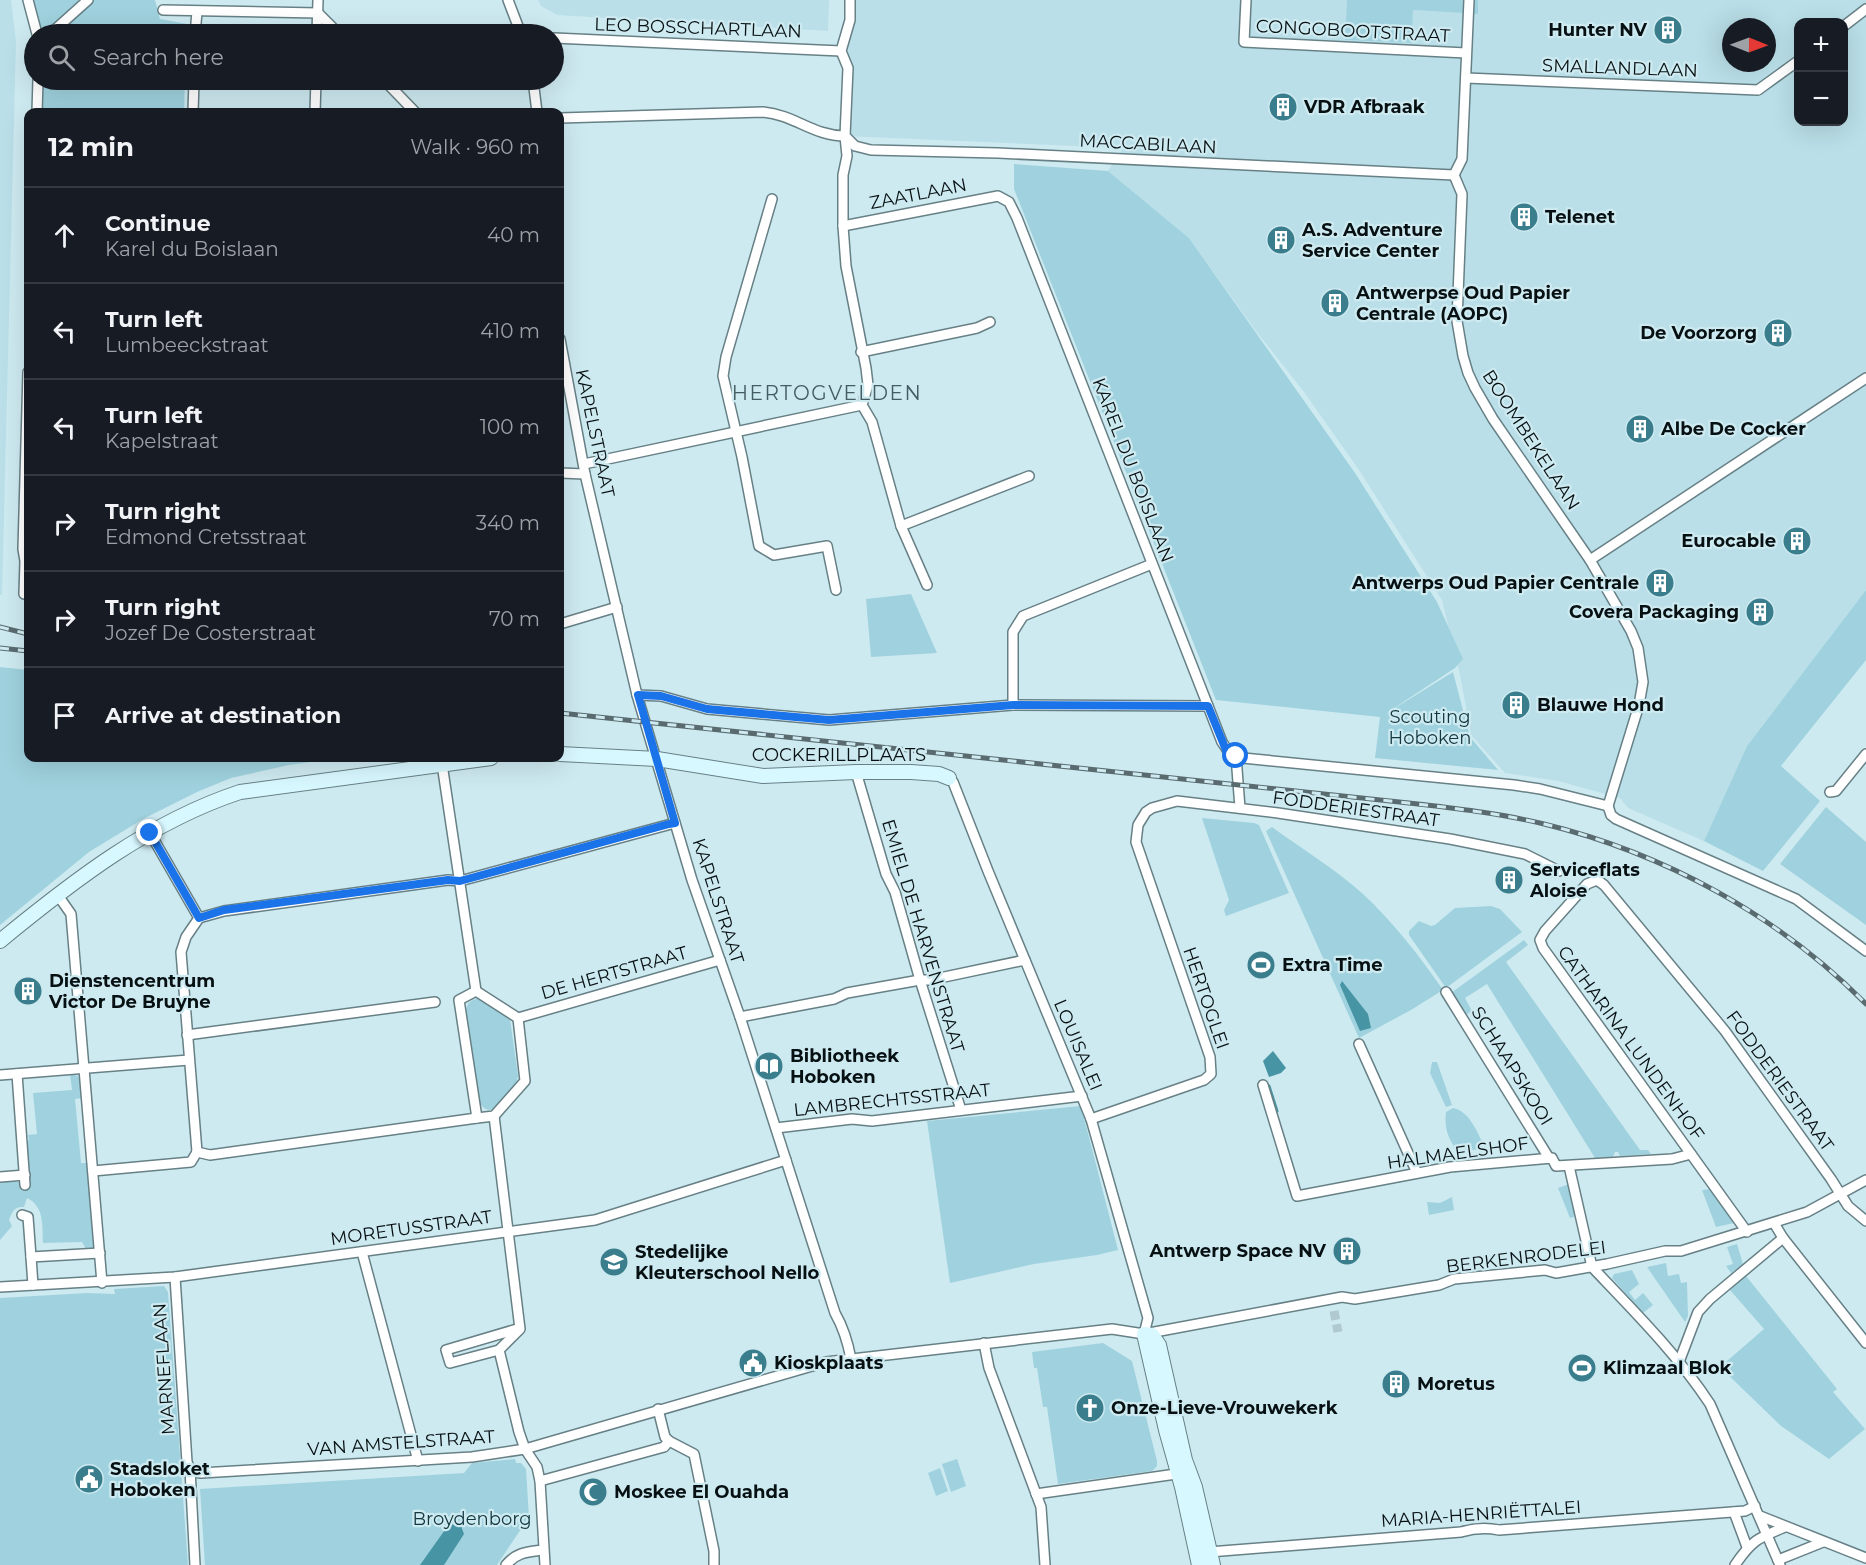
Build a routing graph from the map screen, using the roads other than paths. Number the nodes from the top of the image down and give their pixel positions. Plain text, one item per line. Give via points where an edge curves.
1 (28, 0) edge
2 (88, 0) edge
3 (508, 0) edge
4 (850, 0) edge
5 (1246, 0) edge
6 (1469, 0) edge
7 (321, 1) edge
8 (1866, 9) edge
9 (163, 10) dead end
10 (197, 12) junction
11 (318, 13) junction
12 (1848, 23) edge
13 (34, 24) edge
14 (61, 24) edge
15 (196, 24) edge
16 (317, 24) edge
17 (329, 24) edge
18 (517, 24) edge
19 (564, 38) edge
20 (841, 51) junction
21 (1466, 53) junction
22 (1794, 64) edge
23 (1466, 78) junction
24 (38, 90) edge
25 (194, 90) edge
26 (316, 90) edge
27 (394, 90) edge
28 (534, 90) edge
29 (37, 108) edge
30 (193, 108) edge
31 (315, 108) edge
32 (411, 108) edge
33 (536, 108) edge
34 (564, 118) edge
35 (844, 136) junction
36 (1454, 175) junction
37 (998, 195) joint
38 (772, 199) dead end
39 (843, 226) junction
40 (990, 322) dead end
41 (861, 352) junction
42 (564, 361) edge
43 (1866, 378) edge
44 (862, 405) junction
45 (735, 433) junction
46 (584, 469) junction
47 (564, 472) edge
48 (1029, 476) dead end
49 (901, 526) junction
50 (1590, 560) junction
51 (1152, 564) junction
52 (927, 585) dead end
53 (836, 590) dead end
54 (616, 607) junction
55 (564, 623) edge
56 (638, 695) junction
57 (1013, 705) junction
58 (1208, 706) junction
59 (564, 754) edge
60 (1236, 756) junction
61 (657, 759) junction
62 (1865, 759) edge
63 (458, 762) edge
64 (442, 764) junction
65 (856, 772) junction
66 (949, 778) joint
67 (1830, 792) dead end
68 (1608, 806) junction
69 (1240, 808) junction
70 (1146, 812) joint
71 (675, 823) junction
72 (150, 833) junction
73 (1559, 871) dead end
74 (1597, 880) joint
75 (460, 881) junction
76 (57, 894) junction
77 (199, 918) junction
78 (0, 941) edge
79 (1866, 951) edge
80 (720, 960) junction
81 (1025, 960) junction
82 (920, 980) junction
83 (476, 991) junction
84 (1446, 992) dead end
85 (435, 1002) dead end
86 (740, 1017) junction
87 (518, 1018) junction
88 (188, 1035) junction
89 (1359, 1044) dead end
90 (189, 1060) junction
91 (86, 1068) junction
92 (17, 1074) junction
93 (0, 1075) edge
94 (1263, 1085) dead end
95 (1082, 1096) junction
96 (961, 1110) junction
97 (495, 1116) junction
98 (477, 1118) junction
99 (1091, 1119) junction
100 (776, 1128) junction
101 (197, 1152) junction
102 (1690, 1154) junction
103 (1549, 1158) junction
104 (786, 1160) junction
105 (1569, 1166) junction
106 (93, 1171) junction
107 (1417, 1173) junction
108 (0, 1177) edge
109 (1866, 1180) edge
110 (1840, 1195) junction
111 (22, 1215) dead end
112 (1866, 1221) edge
113 (1774, 1223) junction
114 (508, 1231) junction
115 (1747, 1232) junction
116 (1783, 1238) junction
117 (362, 1252) junction
118 (100, 1253) junction
119 (31, 1257) junction
120 (1592, 1267) junction
121 (174, 1277) junction
122 (0, 1282) edge
123 (102, 1283) junction
124 (33, 1285) junction
125 (0, 1287) edge
126 (520, 1329) junction
127 (1144, 1334) junction
128 (984, 1343) junction
129 (1866, 1343) edge
130 (499, 1350) junction
131 (851, 1359) junction
132 (1679, 1362) junction
133 (658, 1409) junction
134 (669, 1441) junction
135 (525, 1449) junction
136 (418, 1461) junction
137 (190, 1469) junction
138 (1176, 1474) junction
139 (540, 1481) junction
140 (1036, 1494) junction
141 (1755, 1506) junction
142 (1734, 1512) junction
143 (1760, 1516) junction
144 (1785, 1527) junction
145 (1767, 1534) junction
146 (1823, 1542) junction
147 (1747, 1547) junction
148 (543, 1550) junction
149 (1211, 1558) edge
150 (1866, 1558) edge
151 (1779, 1563) edge
152 (195, 1565) edge
153 (506, 1565) edge
154 (545, 1565) edge
155 (714, 1565) edge
156 (1045, 1565) edge
157 (1199, 1565) edge
158 (1735, 1565) edge

1 - 13 street
2 - 14 street
3 - 18 street
4 - 20 street via 850,20
5 - 21 street, CONGOBOOTSTRAAT via 1244,42
6 - 21 street
7 - 11 street
8 - 12 street
9 - 10 street
10 - 11 street
10 - 15 street
11 - 16 street
11 - 17 street
19 - 20 street, LEO BOSSCHARTLAAN
20 - 35 street via 848,68
21 - 23 street
22 - 23 street, SMALLANDLAAN via 1758,90
23 - 36 street via 1462,159
24 - 29 street
25 - 30 street
26 - 31 street
27 - 32 street
28 - 33 street
34 - 35 street, MACCABILAAN via 779,113 828,136
35 - 36 street, MACCABILAAN via 855,146 871,150
35 - 39 street via 848,156 843,175
36 - 50 street, BOOMBEKELAAN via 1462,195 1457,321 1468,374 1493,419
37 - 39 street, ZAATLAAN
37 - 51 street, KAREL DU BOISLAAN via 1009,202 1017,218
38 - 45 street via 726,357 723,376
39 - 41 street
40 - 41 street
41 - 44 street via 868,385
42 - 46 street, KAPELSTRAAT
43 - 50 street
44 - 45 street
44 - 49 street via 872,422
45 - 46 street
45 - 53 street via 759,546 774,555 827,546
46 - 47 street
46 - 54 street, KAPELSTRAAT
48 - 49 street
49 - 52 street
50 - 68 street, BOOMBEKELAAN via 1631,631 1642,667 1639,705
51 - 57 street via 1023,616 1013,632
51 - 58 street, KAREL DU BOISLAAN
54 - 55 street
54 - 56 street, KAPELSTRAAT
56 - 57 street via 661,696 707,709 829,720
56 - 61 street, KAPELSTRAAT
57 - 58 street
58 - 60 street, KAREL DU BOISLAAN via 1226,750
59 - 61 street, COCKERILLPLAATS
60 - 68 street via 1514,785
60 - 69 street
61 - 65 street, COCKERILLPLAATS via 763,776
61 - 71 street, KAPELSTRAAT
62 - 67 street via 1836,792
63 - 64 street
64 - 72 street via 240,792 215,800
64 - 75 street
65 - 66 street, COCKERILLPLAATS via 911,772
65 - 82 street, EMIEL DE HARVENSTRAAT
66 - 81 street, LOUISALEI
68 - 79 street via 1616,819 1796,899
69 - 70 street, FODDERIESTRAAT via 1177,801
69 - 73 street, FODDERIESTRAAT via 1486,846 1526,854
70 - 99 street, HERTOGLEI via 1138,825 1136,842 1212,1070 1204,1080
71 - 75 street
71 - 80 street, KAPELSTRAAT
72 - 76 street
72 - 77 street
74 - 102 street, CATHARINA LUNDENHOF via 1587,884 1545,931 1541,944
74 - 110 street, FODDERIESTRAAT via 1725,1031
75 - 77 street via 224,910
75 - 83 street
76 - 78 street
76 - 91 street via 71,914
77 - 88 street via 181,952
80 - 86 street, KAPELSTRAAT
80 - 87 street, DE HERTSTRAAT
81 - 82 street
81 - 95 street, LOUISALEI
82 - 86 street
82 - 96 street, EMIEL DE HARVENSTRAAT
83 - 87 street
83 - 98 street via 459,1000
84 - 103 street, SCHAAPSKOOI
85 - 88 street
86 - 100 street, KAPELSTRAAT
87 - 97 street via 525,1080
88 - 90 street
89 - 107 street
90 - 91 street
90 - 101 street
91 - 92 street
91 - 106 street
92 - 93 street
92 - 108 street via 25,1180
94 - 107 street, HALMAELSHOF via 1297,1196
95 - 96 street, LAMBRECHTSSTRAAT
95 - 99 street, LOUISALEI
96 - 100 street, LAMBRECHTSSTRAAT
97 - 98 street
97 - 114 street
98 - 101 street via 210,1155
99 - 127 street, LOUISALEI via 1148,1318
100 - 104 street, KAPELSTRAAT
101 - 106 street via 191,1162
102 - 105 street, HALMAELSHOF via 1671,1159
102 - 115 street, CATHARINA LUNDENHOF
103 - 105 street, HALMAELSHOF via 1556,1166
103 - 107 street, HALMAELSHOF
104 - 114 street, MORETUSSTRAAT via 596,1220
104 - 131 street, KAPELSTRAAT
105 - 120 street
106 - 118 street
109 - 110 street, BERKENRODELEI
110 - 112 street, FODDERIESTRAAT
110 - 113 street, BERKENRODELEI
111 - 119 street via 28,1218
113 - 115 street, BERKENRODELEI
113 - 116 street
114 - 117 street, MORETUSSTRAAT
114 - 126 street
115 - 120 street, BERKENRODELEI via 1681,1251
116 - 129 street
116 - 132 street via 1698,1312
117 - 121 street, MORETUSSTRAAT
117 - 136 street
118 - 119 street
118 - 123 street
119 - 124 street
120 - 127 street, BERKENRODELEI via 1454,1279 1440,1285 1355,1299 1342,1297
120 - 132 street
121 - 123 street, MORETUSSTRAAT
121 - 137 street, MARNEFLAAN
122 - 125 street, MORETUSSTRAAT
123 - 124 street, MORETUSSTRAAT
124 - 125 street, MORETUSSTRAAT
126 - 130 street
126 - 130 street via 446,1350 450,1363
127 - 128 street via 1112,1329
127 - 138 street
127 - 149 street via 1152,1335 1159,1345
128 - 131 street
128 - 140 street via 988,1368
130 - 135 street
131 - 133 street via 813,1365
132 - 141 street via 1710,1404
133 - 134 street
133 - 135 street, VAN AMSTELSTRAAT
134 - 139 street via 664,1447
134 - 155 street via 694,1454
135 - 136 street, VAN AMSTELSTRAAT
135 - 139 street via 537,1467
136 - 137 street, VAN AMSTELSTRAAT via 201,1473
137 - 152 street, MARNEFLAAN
138 - 140 street
138 - 157 street
139 - 148 street
140 - 156 street via 1043,1518
141 - 142 street, MARIA-HENRIËTTALEI
141 - 143 street
142 - 147 street
142 - 149 street, MARIA-HENRIËTTALEI via 1499,1530 1473,1528
143 - 144 street
143 - 145 street
144 - 145 street
144 - 146 street
145 - 147 street
145 - 151 street
146 - 150 street
146 - 151 street
147 - 158 street
148 - 153 street via 512,1557
148 - 154 street

